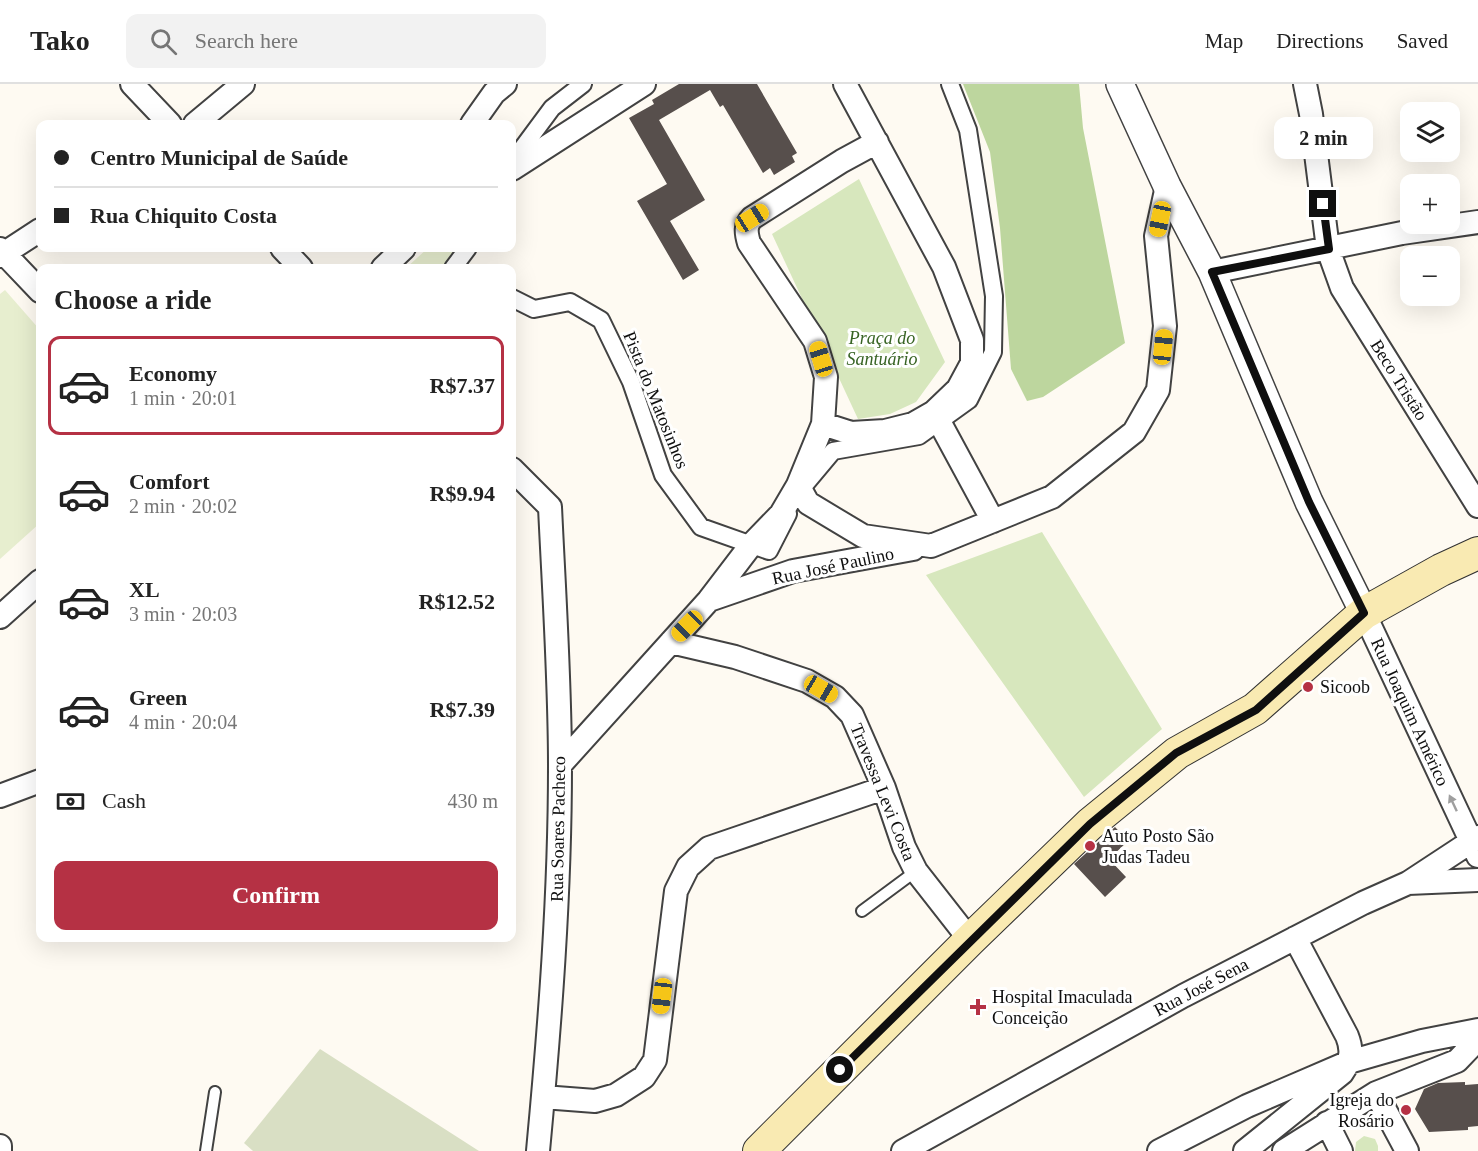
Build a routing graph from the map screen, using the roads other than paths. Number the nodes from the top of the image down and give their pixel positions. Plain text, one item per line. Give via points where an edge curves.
1 (132, 84) edge
2 (243, 84) edge
3 (505, 84) edge
4 (583, 84) edge
5 (644, 84) edge
6 (845, 84) edge
7 (950, 84) edge
8 (1120, 84) edge
9 (1305, 84) edge
10 (166, 120) edge
11 (200, 120) edge
12 (475, 120) edge
13 (877, 142) junction
14 (516, 157) edge
15 (516, 166) edge
16 (1167, 186) junction
17 (1478, 222) edge
18 (36, 232) edge
19 (1329, 249) junction
20 (2, 252) edge
21 (286, 252) edge
22 (400, 252) edge
23 (297, 264) edge
24 (387, 264) edge
25 (1212, 272) junction
26 (36, 287) edge
27 (516, 300) edge
28 (936, 417) junction
29 (823, 423) junction
30 (516, 473) edge
31 (799, 488) junction
32 (1478, 506) edge
33 (993, 521) junction
34 (751, 545) junction
35 (931, 546) junction
36 (1478, 553) edge
37 (36, 584) edge
38 (709, 600) junction
39 (1364, 613) junction
40 (0, 617) edge
41 (670, 642) junction
42 (560, 765) junction
43 (36, 782) edge
44 (884, 788) junction
45 (0, 796) edge
46 (1476, 844) edge
47 (916, 871) junction
48 (1478, 880) edge
49 (1408, 883) junction
50 (862, 911) dead end
51 (1295, 938) junction
52 (970, 940) junction
53 (1478, 1030) edge
54 (1478, 1039) edge
55 (1349, 1062) junction
56 (215, 1092) dead end
57 (1376, 1093) junction
58 (543, 1097) junction
59 (1327, 1123) junction
60 (206, 1151) edge
61 (538, 1151) edge
62 (759, 1151) edge
63 (903, 1151) edge
64 (1159, 1151) edge
65 (1245, 1151) edge
66 (1284, 1151) edge
67 (1341, 1151) edge
68 (1407, 1151) edge

1 - 10 street
2 - 11 street
3 - 12 street
4 - 14 street via 552,108
5 - 15 street
6 - 13 street
7 - 28 street via 968,130 994,296 993,352 969,400
8 - 16 street, Rua Joaquim Américo
9 - 19 street, Beco Tristão
13 - 28 street via 944,267 972,340 972,363
13 - 29 street via 747,223 749,243 815,341 826,377
16 - 25 street, Rua Joaquim Américo
16 - 33 street via 1156,236 1165,326 1158,390 1134,432 1052,496
17 - 19 street
18 - 20 street
19 - 25 street
19 - 32 street, Beco Tristão via 1342,288
20 - 26 street
21 - 23 street
22 - 24 street
25 - 39 street, Rua Joaquim Américo via 1309,502
27 - 34 street, Pista do Matosinhos via 534,309 570,302 601,320 631,382 663,475 700,527
28 - 29 street via 885,430 850,433
28 - 31 street via 920,436 833,451
28 - 33 street
29 - 31 street
30 - 42 street, Rua Soares Pacheco via 550,507
31 - 34 street
31 - 35 street via 808,503 863,536
33 - 35 street
34 - 38 street
35 - 38 street, Rua José Paulino via 793,571
36 - 39 main road
37 - 40 street
38 - 41 street, Rua José Paulino
46 -> 39 street, Rua Joaquim Américo
39 - 52 main road via 1256,710 1176,753 1090,824
41 - 42 street, Rua José Paulino
41 - 44 street, Travessa Levi Costa via 766,667 807,681 835,697 852,715
42 - 58 street, Rua Soares Pacheco via 556,913
43 - 45 street
44 - 47 street, Travessa Levi Costa
44 - 58 street via 710,848 688,867 676,891 655,1060 644,1077 616,1095 595,1101
46 - 49 street
47 - 50 lane
47 - 52 street, Travessa Levi Costa
48 - 49 street
49 - 51 street, Rua José Sena
51 - 55 street via 1352,1047
51 - 63 street, Rua José Sena
52 - 62 main road
53 - 55 street
54 - 57 street via 1457,1061
55 - 64 street via 1247,1106
55 - 65 street via 1342,1073
56 - 60 lane
57 - 59 street
57 - 68 street
58 - 61 street, Rua Soares Pacheco
59 - 66 street
59 - 67 street

